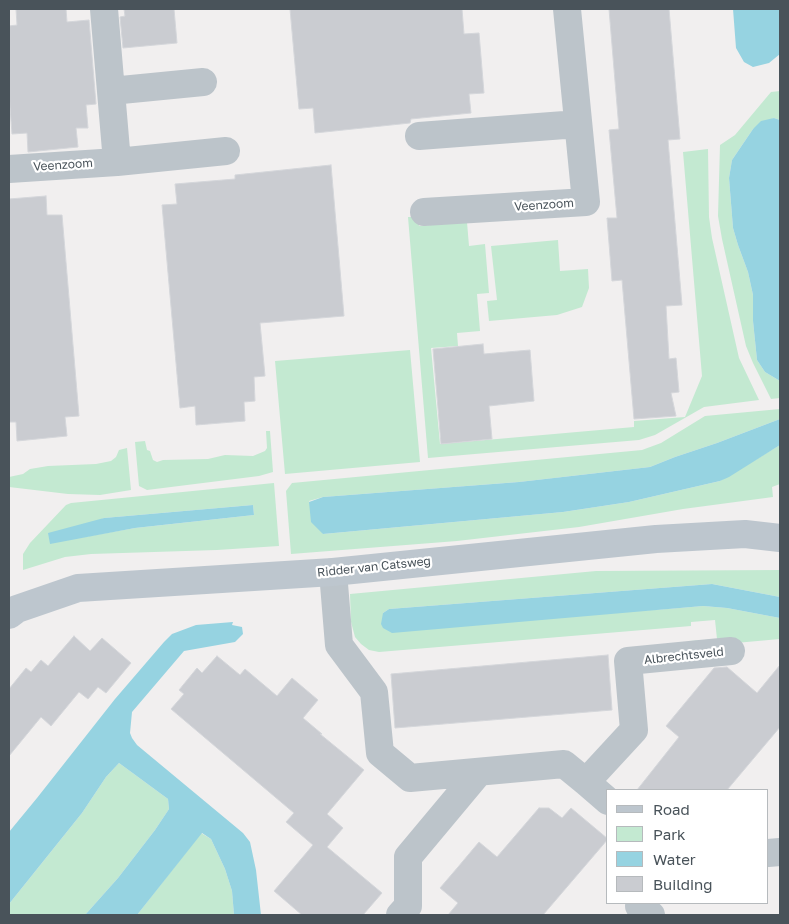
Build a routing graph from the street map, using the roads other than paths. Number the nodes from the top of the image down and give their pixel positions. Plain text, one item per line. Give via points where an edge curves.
1 (104, 9) edge
2 (567, 9) edge
3 (203, 82) dead end
4 (111, 90) junction
5 (578, 124) junction
6 (419, 136) dead end
7 (226, 151) dead end
8 (117, 162) junction
9 (9, 169) edge
10 (424, 212) dead end
11 (780, 520) edge
12 (745, 534) junction
13 (780, 538) edge
14 (332, 572) junction
15 (9, 615) edge
16 (732, 651) dead end
17 (479, 772) junction
18 (586, 782) junction
19 (606, 799) edge
20 (641, 904) edge
21 (400, 915) edge
22 (651, 915) edge

1 - 4 street
2 - 5 street, Veenzoom
3 - 4 street
4 - 8 street
5 - 6 street
5 - 10 street, Veenzoom via 586,202
7 - 8 street, Veenzoom
8 - 9 street, Veenzoom
11 - 12 street, Ridder van Catsweg
12 - 13 street, Ridder van Catsweg
12 - 14 street, Ridder van Catsweg via 656,539
14 - 15 street, Ridder van Catsweg via 78,588 17,609
14 - 17 street via 339,645 374,692 380,753 410,778
16 - 18 street, Albrechtsveld via 628,661 634,730
17 - 18 street via 564,764
17 - 21 street via 408,857 408,906
18 - 19 street
20 - 22 street via 639,906

